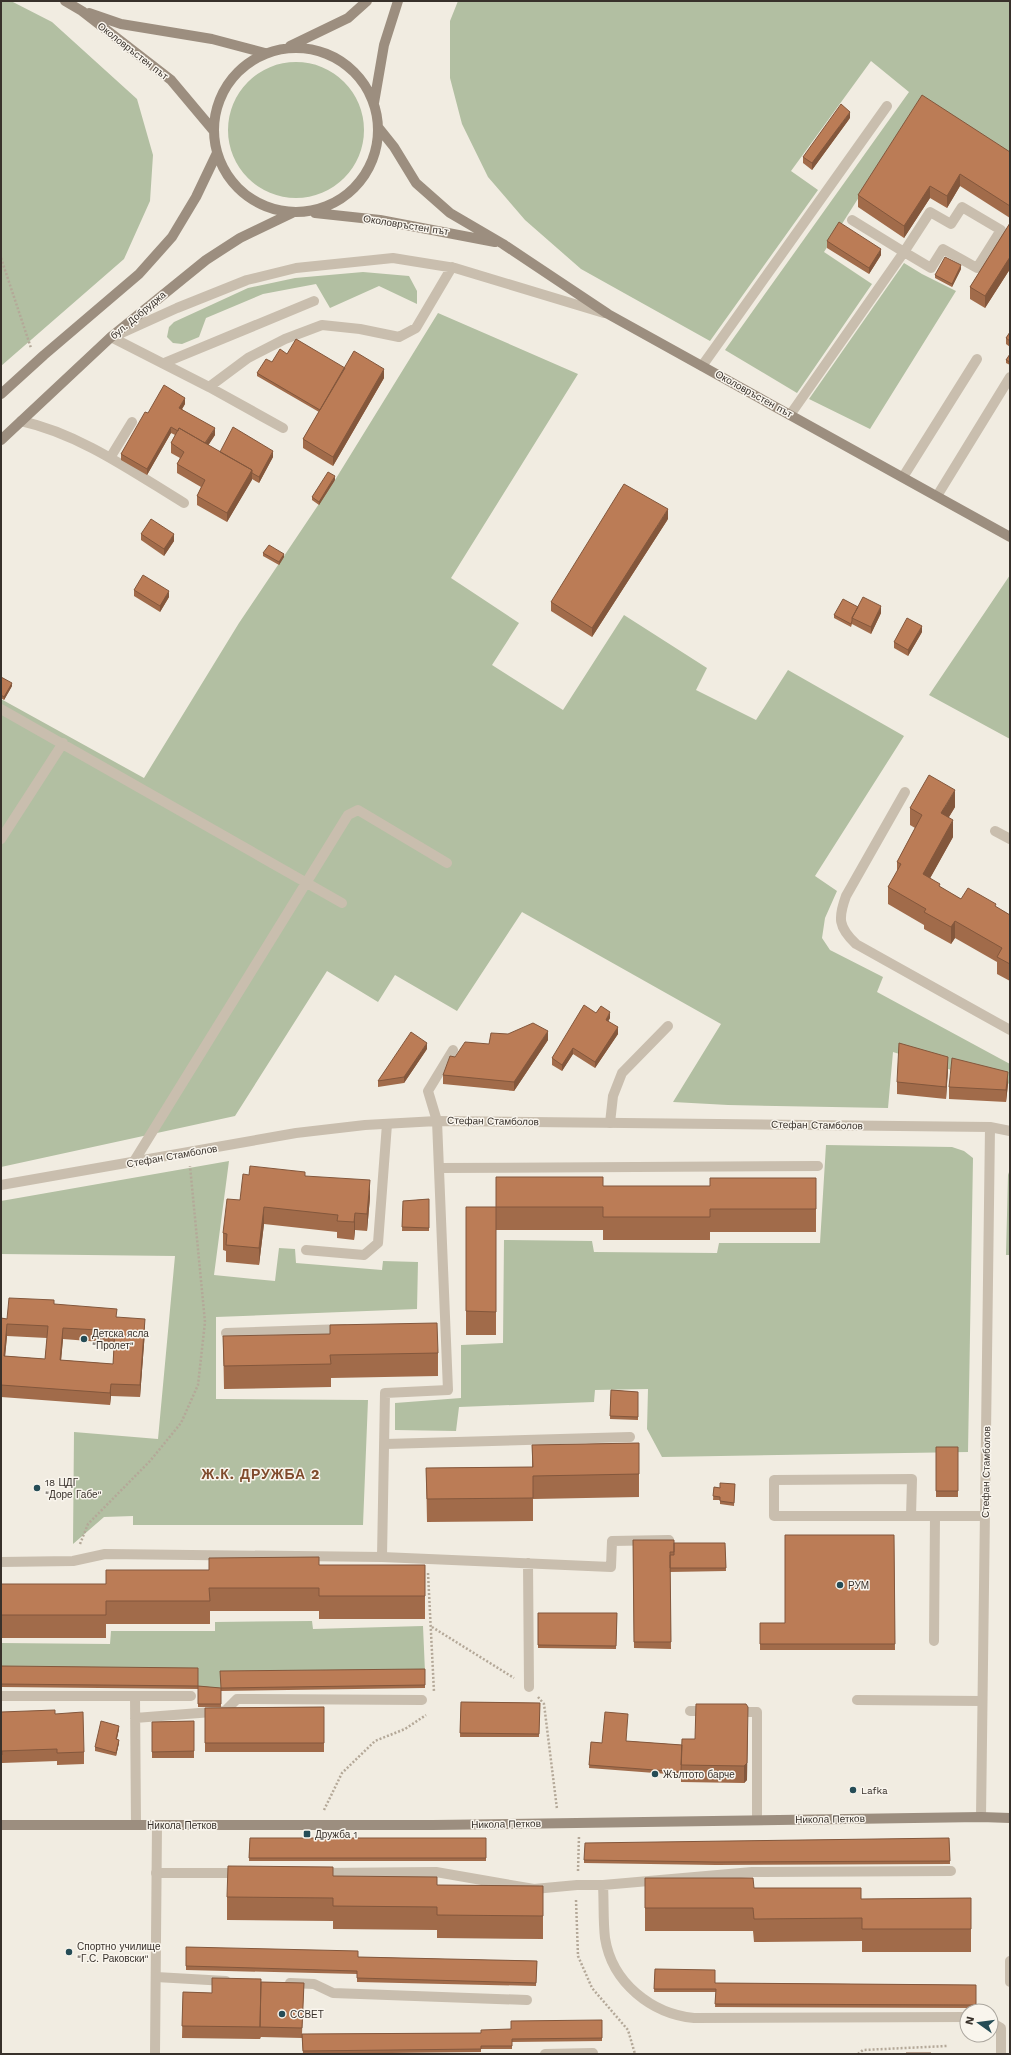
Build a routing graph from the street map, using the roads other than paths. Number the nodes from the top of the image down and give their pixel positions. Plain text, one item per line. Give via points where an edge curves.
1 (65, 1) edge
2 (367, 1) edge
3 (398, 1) edge
4 (82, 11) junction
5 (284, 49) junction
6 (265, 53) junction
7 (374, 103) junction
8 (886, 106) dead end
9 (378, 127) junction
10 (214, 130) junction
11 (217, 153) junction
12 (308, 212) junction
13 (292, 213) junction
14 (852, 220) dead end
15 (503, 244) junction
16 (904, 252) junction
17 (452, 267) junction
18 (314, 301) dead end
19 (608, 314) junction
20 (111, 337) junction
21 (977, 360) dead end
22 (164, 363) junction
23 (702, 366) junction
24 (1010, 377) edge
25 (209, 387) junction
26 (1, 394) edge
27 (790, 415) junction
28 (21, 421) junction
29 (132, 422) dead end
30 (283, 428) dead end
31 (1, 440) edge
32 (110, 458) junction
33 (903, 477) junction
34 (937, 496) junction
35 (184, 503) dead end
36 (1010, 536) edge
37 (1, 709) edge
38 (63, 743) junction
39 (905, 792) dead end
40 (995, 831) dead end
41 (1, 839) edge
42 (1010, 839) edge
43 (447, 863) dead end
44 (307, 883) junction
45 (342, 903) dead end
46 (668, 1026) dead end
47 (1010, 1030) edge
48 (453, 1050) dead end
49 (437, 1120) junction
50 (610, 1123) junction
51 (387, 1124) junction
52 (990, 1127) junction
53 (1010, 1131) edge
54 (133, 1163) junction
55 (818, 1166) dead end
56 (439, 1168) junction
57 (1, 1185) edge
58 (306, 1250) dead end
59 (352, 1329) edge
60 (226, 1333) dead end
61 (630, 1437) dead end
62 (385, 1444) junction
63 (911, 1516) junction
64 (935, 1516) junction
65 (985, 1516) junction
66 (669, 1540) edge
67 (382, 1557) junction
68 (1, 1562) edge
69 (528, 1563) junction
70 (934, 1641) dead end
71 (529, 1687) road end
72 (1, 1696) edge
73 (135, 1696) junction
74 (191, 1696) dead end
75 (422, 1700) dead end
76 (857, 1700) dead end
77 (982, 1701) junction
78 (690, 1711) dead end
79 (135, 1718) junction
80 (981, 1817) junction
81 (1010, 1818) edge
82 (757, 1820) junction
83 (1, 1825) edge
84 (136, 1825) junction
85 (157, 1825) junction
86 (951, 1871) dead end
87 (156, 1873) junction
88 (252, 1873) edge
89 (308, 1873) edge
90 (603, 1885) junction
91 (1010, 1961) edge
92 (156, 1978) junction
93 (235, 1981) edge
94 (1010, 1982) edge
95 (282, 1983) edge
96 (527, 2000) dead end
97 (959, 2017) edge
98 (999, 2027) edge
99 (593, 2053) edge
100 (155, 2054) edge
101 (545, 2054) edge
102 (1001, 2054) edge

1 - 4 main road, Околовръстен път
2 - 5 main road via 348,18
3 - 7 main road via 384,45
4 - 6 main road, Околовръстен път via 122,24 212,39
4 - 10 main road, Околовръстен път via 171,80
5 - 6 main road
5 - 7 main road via 303,48 339,59 354,71 366,86
6 - 10 main road via 247,64 226,86 215,115
7 - 9 main road
8 - 23 street
9 - 12 main road via 377,144 365,176 340,200 325,208
9 - 15 main road, Околовръстен път via 394,147 416,183 450,213
10 - 11 main road
11 - 13 main road via 232,183 245,195 259,204
11 - 26 main road via 196,197 172,237 139,274
12 - 13 main road
12 - 15 main road, Околовръстен път via 380,220
13 - 20 main road, бул. Добруджа via 240,238 206,260
14 - 16 street
15 - 19 main road, Околовръстен път
16 - 16 street via 930,268 943,249 977,268 1001,230 962,207 951,224 930,212
16 - 27 street
17 - 19 street
17 - 20 street via 393,258 296,268 247,280
17 - 25 street via 416,328 399,337 322,325 285,339 248,358
18 - 22 street
19 - 23 main road, Околовръстен път
20 - 22 street
20 - 28 main road, бул. Добруджа
21 - 33 street
22 - 25 street
23 - 27 main road, Околовръстен път
24 - 34 street
25 - 30 street
27 - 33 main road, Околовръстен път
28 - 31 main road, бул. Добруджа
28 - 32 street via 57,431
29 - 32 street
32 - 35 street
33 - 34 main road, Околовръстен път
34 - 36 main road, Околовръстен път
37 - 38 street
38 - 41 street
38 - 44 street
39 - 47 street via 846,896 841,921 844,933 856,944
40 - 42 street
43 - 44 street via 358,810 348,814
44 - 45 street
44 - 54 street
46 - 50 street via 622,1073 613,1096
48 - 49 street via 428,1091
49 - 50 street, Стефан Стамболов
49 - 51 street, Стефан Стамболов
49 - 56 street
50 - 52 street, Стефан Стамболов
51 - 54 street, Стефан Стамболов via 296,1133
51 - 58 street via 378,1243 364,1255
52 - 53 street, Стефан Стамболов
52 - 65 street, Стефан Стамболов
54 - 57 street, Стефан Стамболов
55 - 56 street
56 - 62 street via 442,1326 448,1390 385,1393
59 - 60 street
61 - 62 street
62 - 67 street
63 - 63 street via 912,1479 774,1480 774,1516
63 - 64 street
64 - 65 street
64 - 70 street
65 - 77 street, Стефан Стамболов
66 - 69 street via 612,1541 611,1567
67 - 68 street via 105,1554 73,1561
67 - 69 street
69 - 71 street
72 - 73 street
73 - 74 street
73 - 79 street
75 - 79 street via 237,1700 225,1711
76 - 77 street
77 - 80 street, Стефан Стамболов
78 - 82 street via 757,1712
79 - 84 street
80 - 81 main road, Никола Петков
80 - 82 main road, Никола Петков
82 - 85 main road, Никола Петков
83 - 84 main road, Никола Петков
84 - 85 main road, Никола Петков
85 - 87 street
86 - 90 street via 752,1872
87 - 88 street
87 - 92 street
89 - 90 street via 436,1872 534,1889
90 - 97 street via 605,1938 612,1960 628,1986 652,2006 665,2012 679,2017 694,2018
91 - 94 street
92 - 93 street
92 - 100 street
95 - 96 street via 314,1984 333,1993
98 - 102 street
99 - 101 street

